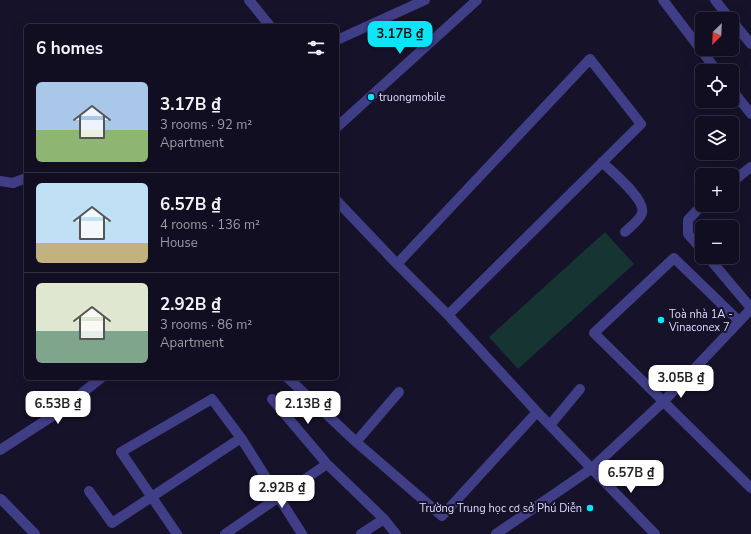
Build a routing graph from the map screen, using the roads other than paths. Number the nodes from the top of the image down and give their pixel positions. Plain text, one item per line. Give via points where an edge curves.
1 (249, 0) edge
2 (425, 0) edge
3 (477, 0) edge
4 (662, 0) edge
5 (715, 0) edge
6 (725, 12) edge
7 (268, 24) edge
8 (739, 30) edge
9 (339, 39) edge
10 (751, 44) edge
11 (712, 64) edge
12 (739, 99) edge
13 (751, 114) edge
14 (339, 125) edge
15 (602, 162) junction
16 (751, 167) edge
17 (739, 176) edge
18 (24, 179) edge
19 (0, 181) edge
20 (339, 203) edge
21 (695, 212) edge
22 (625, 232) dead end
23 (695, 242) edge
24 (397, 264) junction
25 (714, 264) edge
26 (751, 308) edge
27 (448, 314) junction
28 (739, 321) junction
29 (99, 380) edge
30 (290, 380) edge
31 (580, 389) dead end
32 (399, 392) dead end
33 (272, 399) dead end
34 (663, 402) junction
35 (537, 412) junction
36 (550, 425) junction
37 (241, 438) junction
38 (356, 442) junction
39 (0, 450) edge
40 (327, 464) junction
41 (591, 469) junction
42 (751, 488) edge
43 (89, 492) dead end
44 (152, 496) junction
45 (278, 498) junction
46 (1, 499) dead end
47 (384, 519) junction
48 (35, 534) edge
49 (177, 534) edge
50 (225, 534) edge
51 (302, 534) edge
52 (361, 534) edge
53 (396, 534) edge
54 (496, 534) edge
55 (654, 534) edge

1 - 7 street
2 - 9 street
3 - 14 street
4 - 11 street
5 - 6 street
8 - 10 street
12 - 13 street
15 - 22 street via 642,204 642,213 638,220
15 - 24 street via 641,124 590,59
15 - 27 street
16 - 17 street
18 - 19 street via 13,183
20 - 24 street
21 - 23 street via 688,220 688,234
24 - 27 street
25 - 26 street
26 - 28 street
27 - 35 street
28 - 34 street
28 - 34 street via 674,258 594,333
29 - 39 street via 57,413
30 - 38 street
31 - 36 street
32 - 38 street
33 - 40 street
34 - 41 street
34 - 42 street
35 - 36 street
35 - 38 street via 442,516
36 - 41 street
37 - 44 street
37 - 44 street via 212,399 121,452
37 - 45 street
40 - 45 street
40 - 47 street
41 - 54 street
41 - 55 street
43 - 44 street via 112,523
44 - 49 street
45 - 50 street
45 - 51 street
46 - 48 street
47 - 52 street
47 - 53 street

